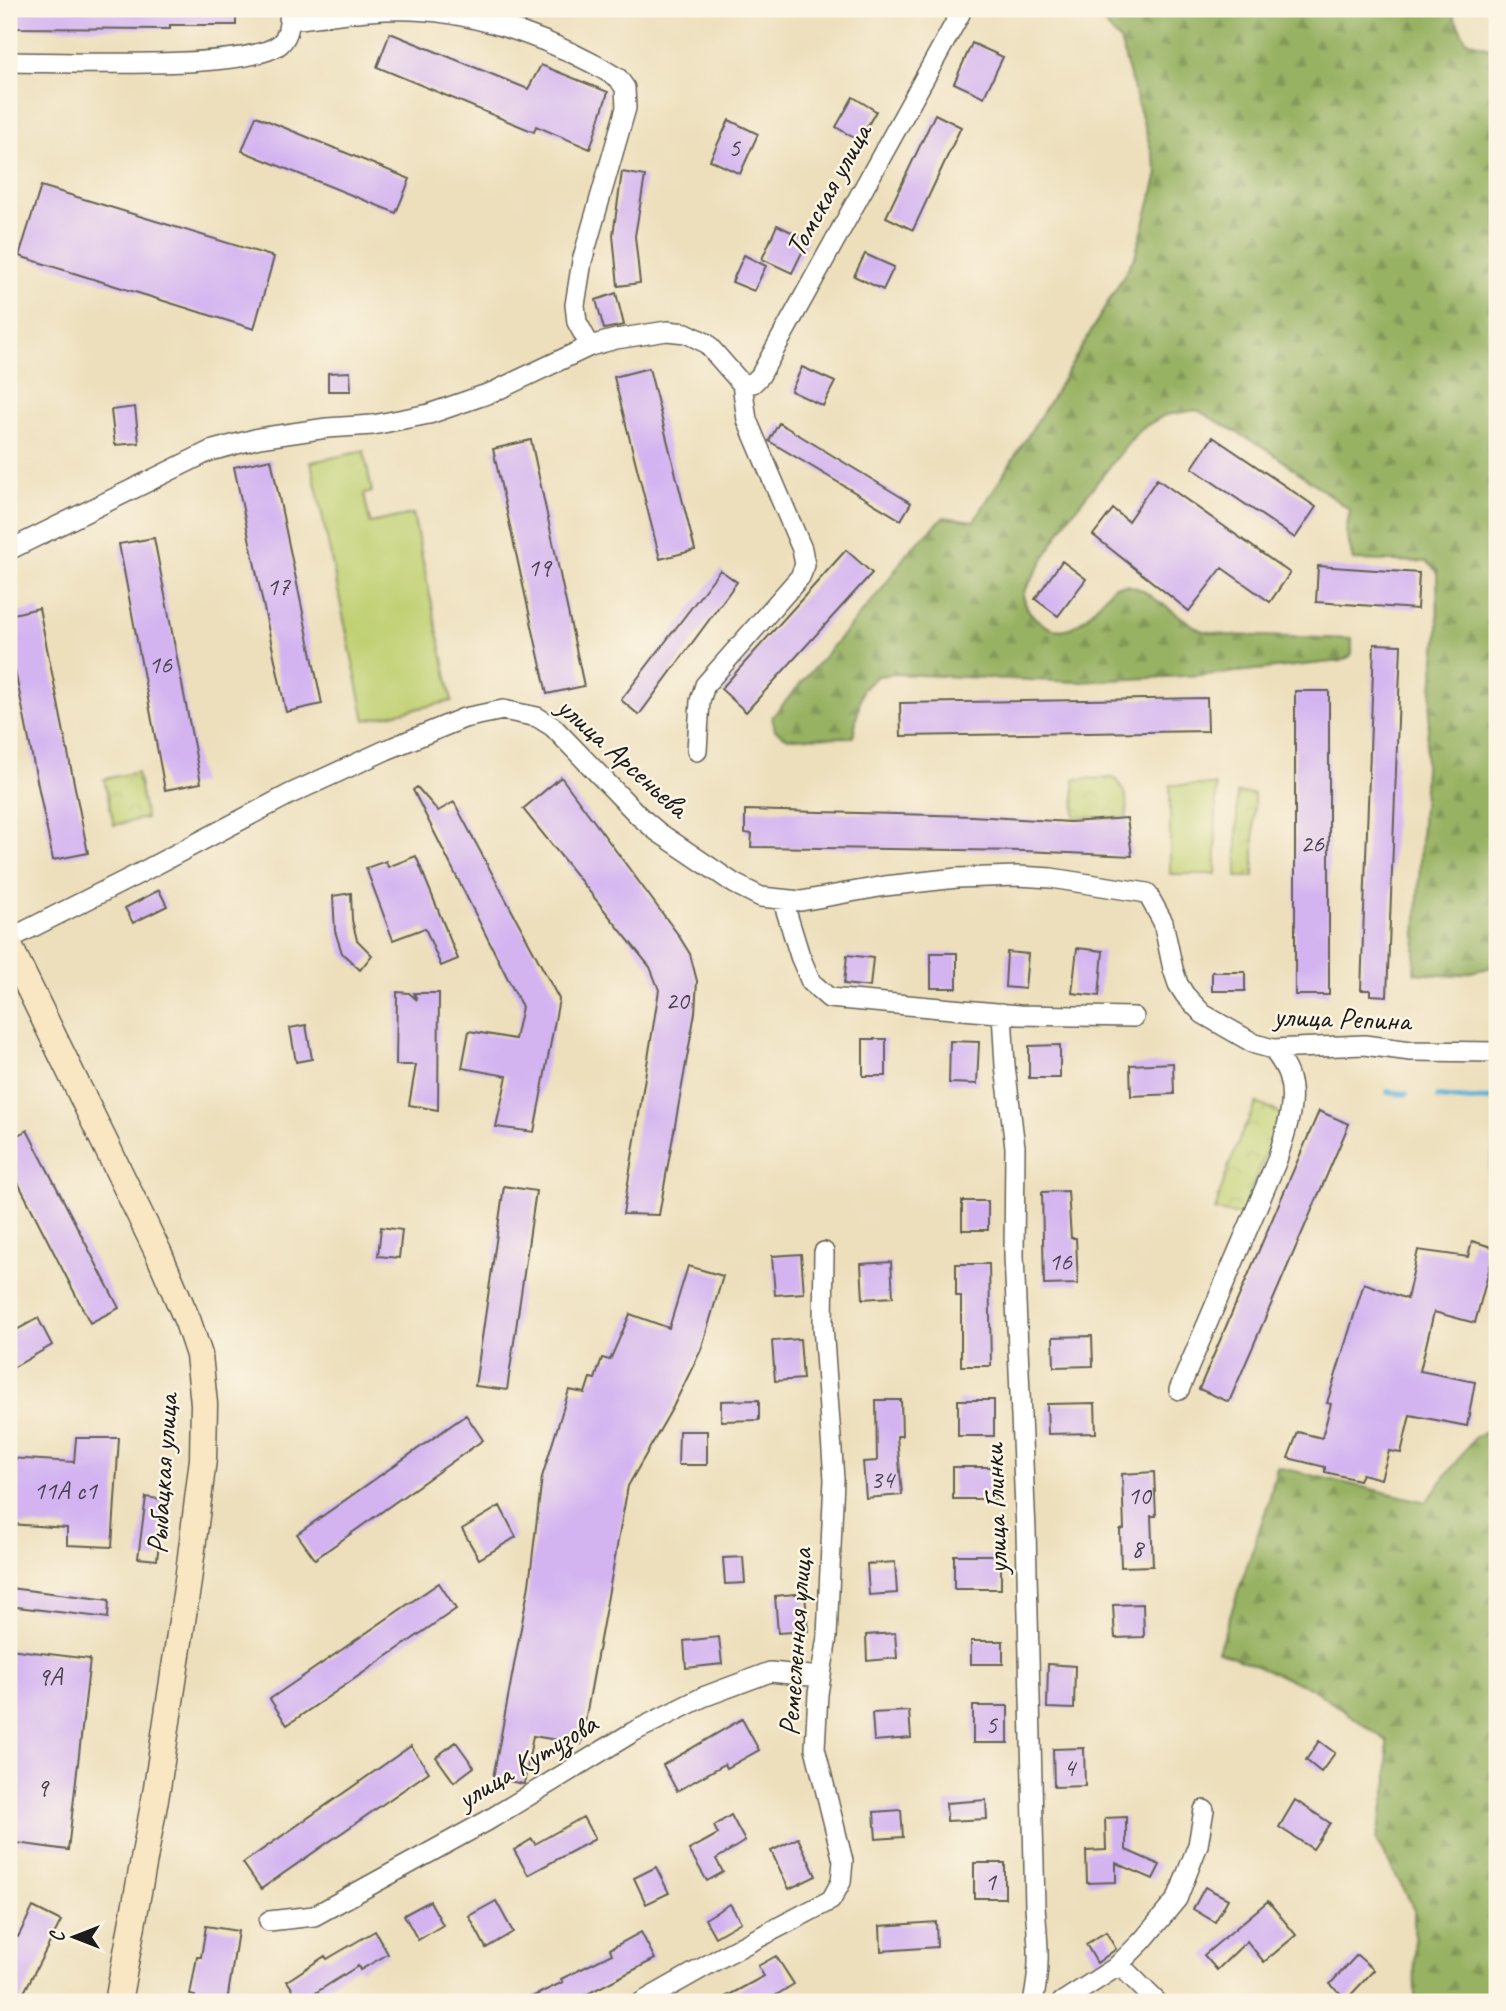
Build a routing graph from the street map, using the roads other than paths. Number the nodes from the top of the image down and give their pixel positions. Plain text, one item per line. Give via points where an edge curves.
1 (289, 14) edge
2 (960, 14) dead end
3 (9, 62) edge
4 (590, 346) junction
5 (742, 384) junction
6 (9, 550) edge
7 (697, 751) dead end
8 (1147, 893) joint
9 (782, 901) junction
10 (9, 939) edge
11 (9, 946) edge
12 (1002, 1013) junction
13 (1134, 1017) dead end
14 (1273, 1049) junction
15 (1497, 1052) edge
16 (824, 1252) dead end
17 (1178, 1390) dead end
18 (821, 1677) junction
19 (1203, 1810) dead end
20 (269, 1921) dead end
21 (1115, 1968) junction
22 (118, 2002) edge
23 (642, 2002) edge
24 (1033, 2002) edge
25 (1062, 2002) edge
26 (1157, 2002) edge

1 - 3 street via 284,39 270,50 212,60
1 - 4 street via 412,10 453,14 540,40 618,78 625,88 626,108 582,261 575,305 577,322
2 - 5 street, Томская улица via 760,376 753,383
4 - 5 street via 655,331 686,333 706,343
4 - 6 street via 493,392 429,414 259,438 210,452
5 - 7 street, улица Арсеньева via 747,420 805,565 800,577 705,685
8 - 9 street, улица Арсеньева via 1018,876 957,878
8 - 14 street, улица Репина via 1163,922 1173,969 1185,995 1203,1014 1255,1044
9 - 10 street, улица Арсеньева via 735,884 658,832 553,727 537,717 503,710 464,718 302,789
9 - 12 street via 811,982 829,998
11 - 22 main road, Рыбацкая улица via 159,1254 199,1355 203,1459 157,1788
12 - 13 street
12 - 24 street, улица Глинки via 1015,1147 1014,1256 1039,1954
14 - 15 street, улица Репина via 1364,1045 1411,1051
14 - 17 street via 1290,1084 1286,1129 1277,1160
16 - 18 street, Ремесленная улица via 823,1326 834,1479
18 - 20 street, улица Кутузова via 770,1672 703,1697 633,1732 487,1821 314,1916
18 - 23 street, Ремесленная улица via 816,1748 843,1861 841,1882 831,1900
19 - 21 street via 1198,1845 1177,1899
21 - 25 street
21 - 26 street via 1124,1969

